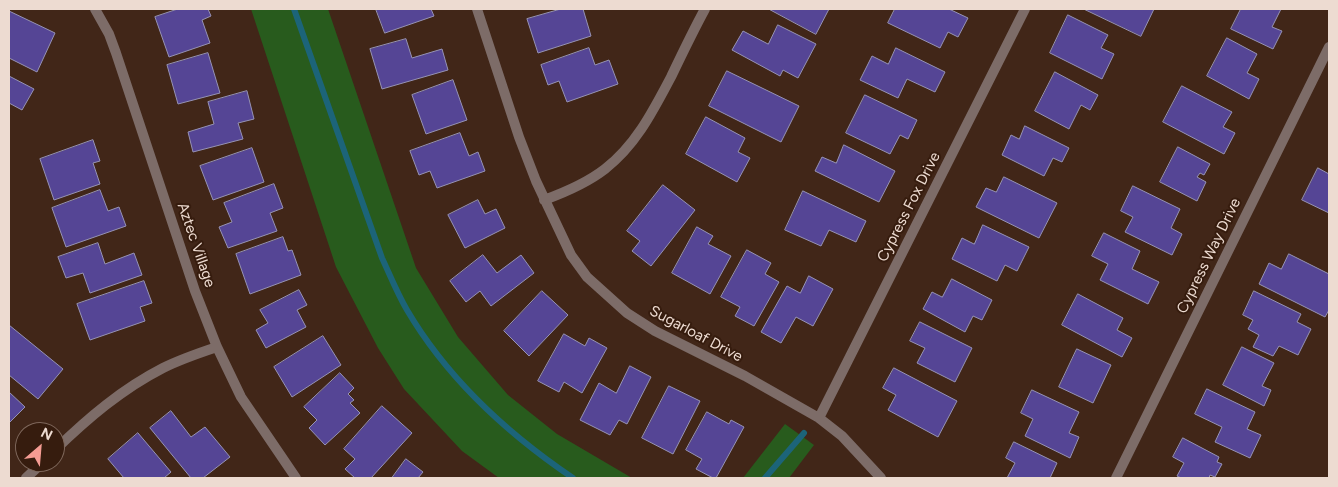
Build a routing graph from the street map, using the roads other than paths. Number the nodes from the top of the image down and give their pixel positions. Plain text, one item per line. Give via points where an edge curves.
1 (95, 9) edge
2 (478, 9) edge
3 (705, 9) edge
4 (1025, 9) edge
5 (1329, 47) edge
6 (544, 200) junction
7 (218, 347) junction
8 (819, 418) junction
9 (65, 441) edge
10 (296, 478) edge
11 (881, 478) edge
12 (1116, 478) edge

1 - 7 street, Aztec Village via 116,53 195,292
2 - 6 street, Sugarloaf Drive
3 - 6 street via 653,112 632,143 590,179
4 - 8 street, Cypress Fox Drive
5 - 12 street, Cypress Way Drive
6 - 8 street, Sugarloaf Drive via 571,256 587,277 627,313 654,331 745,376
7 - 9 street via 178,361 130,386 101,407
7 - 10 street, Aztec Village via 242,397
8 - 11 street, Sugarloaf Drive via 842,436

